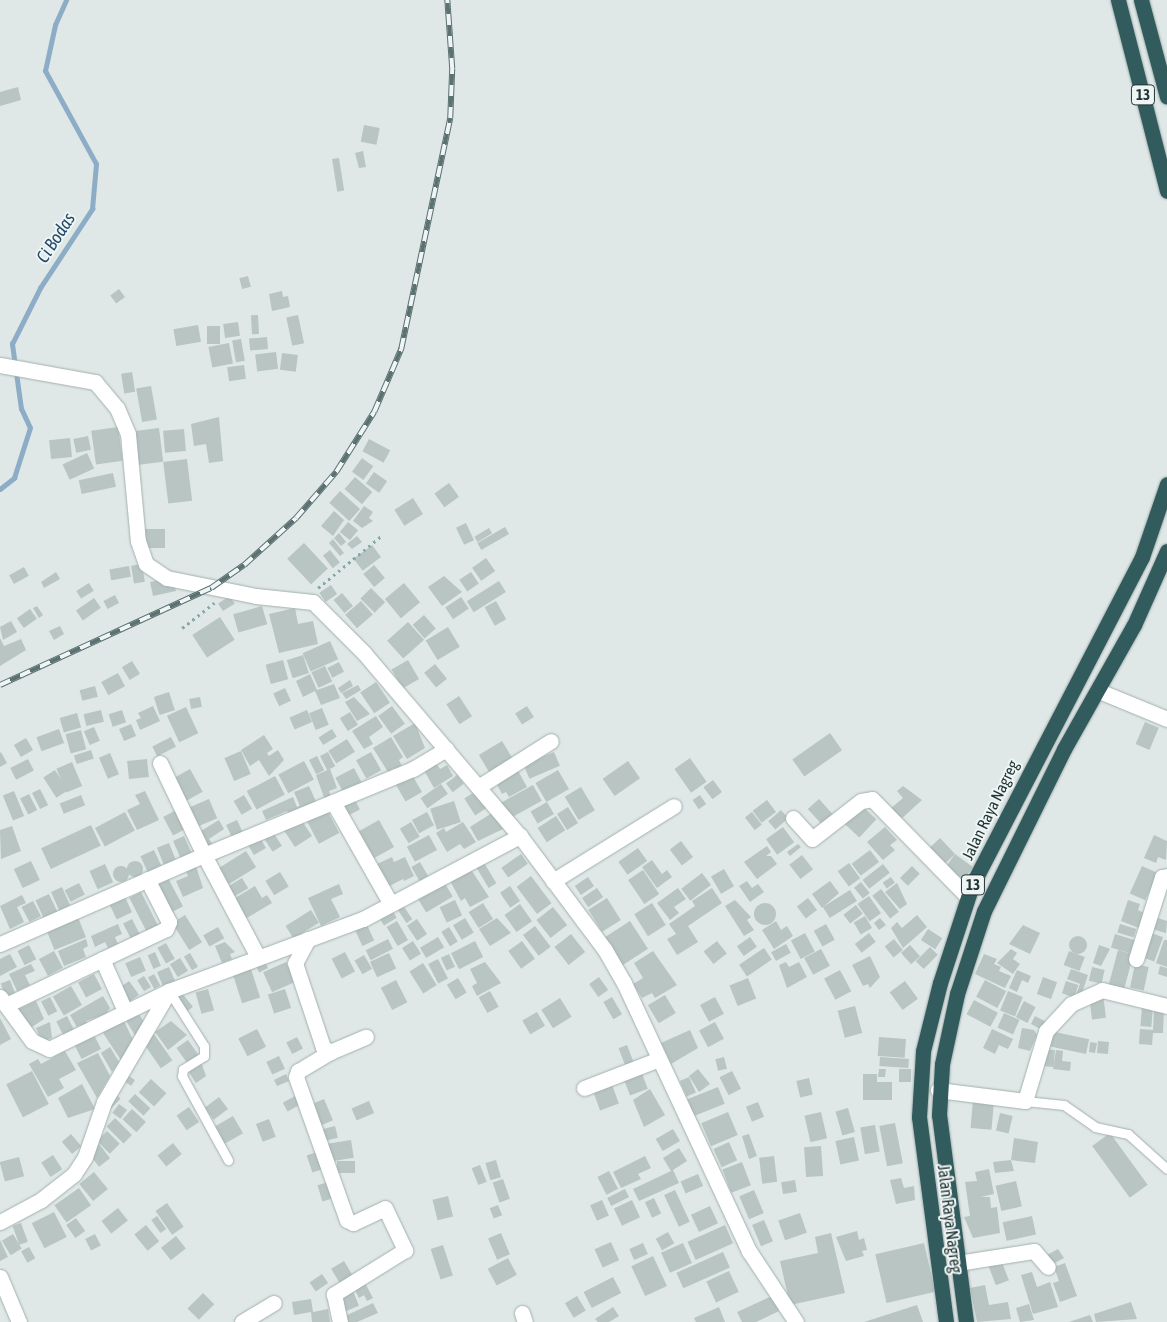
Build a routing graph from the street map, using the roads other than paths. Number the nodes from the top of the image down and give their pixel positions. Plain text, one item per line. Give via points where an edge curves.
1 (1118, 0) edge
2 (1141, 0) edge
3 (1167, 97) edge
4 (1167, 191) edge
5 (0, 365) edge
6 (1167, 484) edge
7 (1167, 551) edge
8 (1099, 691) junction
9 (1167, 719) edge
10 (550, 740) dead end
11 (446, 749) junction
12 (160, 763) dead end
13 (478, 787) junction
14 (333, 802) junction
15 (674, 806) dead end
16 (793, 818) dead end
17 (520, 836) junction
18 (204, 855) junction
19 (1167, 876) edge
20 (147, 879) junction
21 (553, 881) junction
22 (968, 897) junction
23 (391, 904) junction
24 (308, 940) junction
25 (0, 944) edge
26 (257, 955) junction
27 (102, 959) junction
28 (1136, 959) dead end
29 (168, 991) junction
30 (3, 1001) edge
31 (1167, 1006) edge
32 (125, 1011) junction
33 (366, 1037) dead end
34 (330, 1052) junction
35 (659, 1059) junction
36 (584, 1088) dead end
37 (938, 1090) junction
38 (1025, 1101) junction
39 (228, 1160) dead end
40 (1167, 1169) edge
41 (0, 1222) edge
42 (958, 1263) junction
43 (1048, 1267) dead end
44 (0, 1277) edge
45 (274, 1303) dead end
46 (19, 1322) edge
47 (242, 1322) edge
48 (340, 1322) edge
49 (796, 1322) edge
50 (946, 1322) edge
51 (966, 1322) edge

1 - 4 highway, 13
2 - 3 highway, 13
5 - 11 street via 95,382 117,408 128,434 138,541 146,564 167,578 303,600 326,612
6 - 22 highway, Jalan Raya Nagreg / 13 via 1142,557 1046,737
7 - 8 highway, Jalan Raya Nagreg / 13
8 - 9 street
8 - 37 highway, Jalan Raya Nagreg / 13 via 1064,749 984,911 957,994
10 - 13 street
11 - 13 street
11 - 14 street via 413,770
12 - 18 street
13 - 17 street
14 - 18 street
14 - 23 street
15 - 21 street
16 - 22 street via 812,839 861,800 872,799
17 - 21 street
17 - 23 street
18 - 20 street
18 - 26 street
19 - 28 street via 1162,877
20 - 25 street
20 - 27 street via 170,925
21 - 35 street via 605,950 633,1000
22 - 50 highway, Jalan Raya Nagreg / 13 via 937,992 923,1052 920,1087 919,1117
23 - 24 street via 363,919
24 - 26 street
24 - 34 street via 295,963 323,1048
26 - 29 street
27 - 30 street
27 - 32 street
29 - 32 street
29 - 39 lane via 204,1046 204,1056 183,1069 182,1076
29 - 41 street via 104,1102 85,1157 74,1174 41,1200
30 - 32 street via 32,1041 49,1049
31 - 38 street via 1102,990 1071,1004 1046,1031
33 - 34 street
34 - 48 street via 298,1071 296,1077 347,1220 353,1223 385,1208 405,1250 334,1294
35 - 36 street
35 - 49 street via 749,1251
37 - 38 street
37 - 42 highway, Jalan Raya Nagreg / 13
38 - 40 lane via 1064,1105 1095,1127 1128,1134
42 - 43 street via 1034,1251
42 - 51 highway, Jalan Raya Nagreg / 13
44 - 46 street
45 - 47 street

